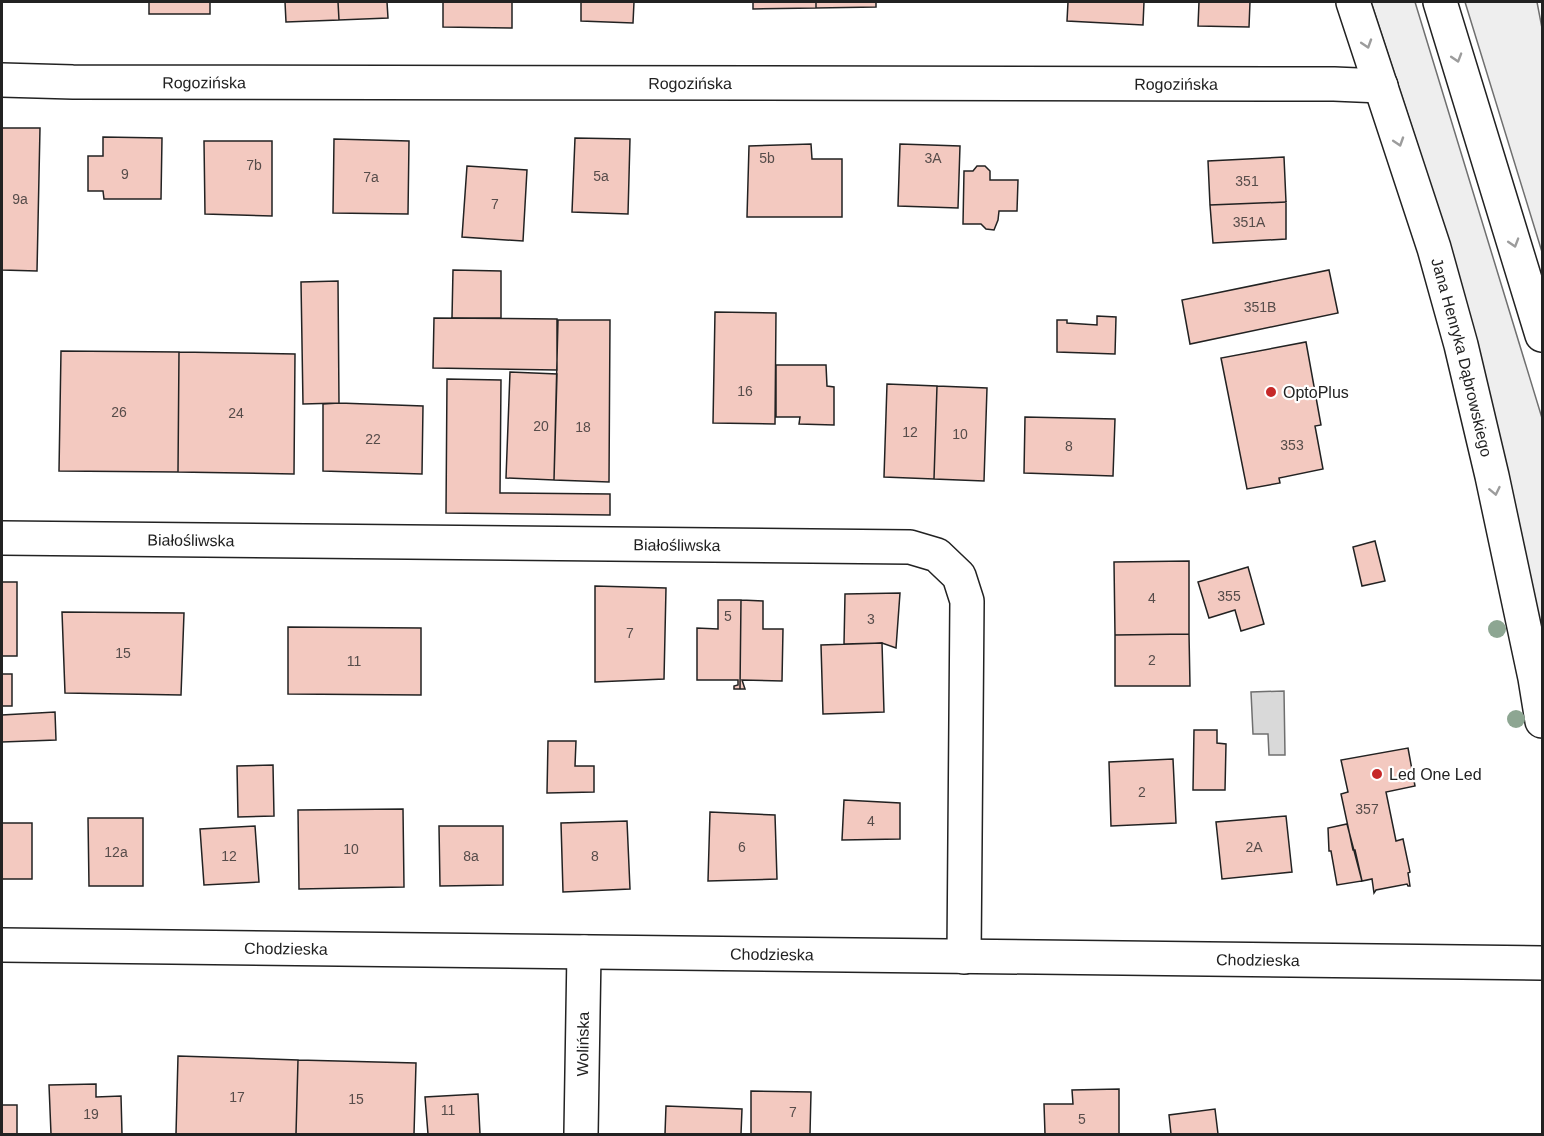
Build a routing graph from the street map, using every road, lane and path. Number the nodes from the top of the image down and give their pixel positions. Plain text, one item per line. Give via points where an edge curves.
1 (1353, 2) edge
2 (1440, 2) edge
3 (2, 80) edge
4 (1381, 86) junction
5 (1542, 335) edge
6 (2, 538) edge
7 (1542, 721) edge
8 (2, 945) edge
9 (584, 952) junction
10 (964, 957) junction
11 (1542, 963) edge
12 (581, 1134) edge

1 -> 4 street, Jana Henryka Dąbrowskiego
2 -> 5 street
3 - 4 street, Rogozińska
4 -> 7 street, Jana Henryka Dąbrowskiego via 1461,345
6 - 10 street, Białośliwska via 910,547 937,555 959,576 967,601
8 - 9 street, Chodzieska
9 - 10 street, Chodzieska
9 - 12 street, Wolińska
10 - 11 street, Chodzieska

